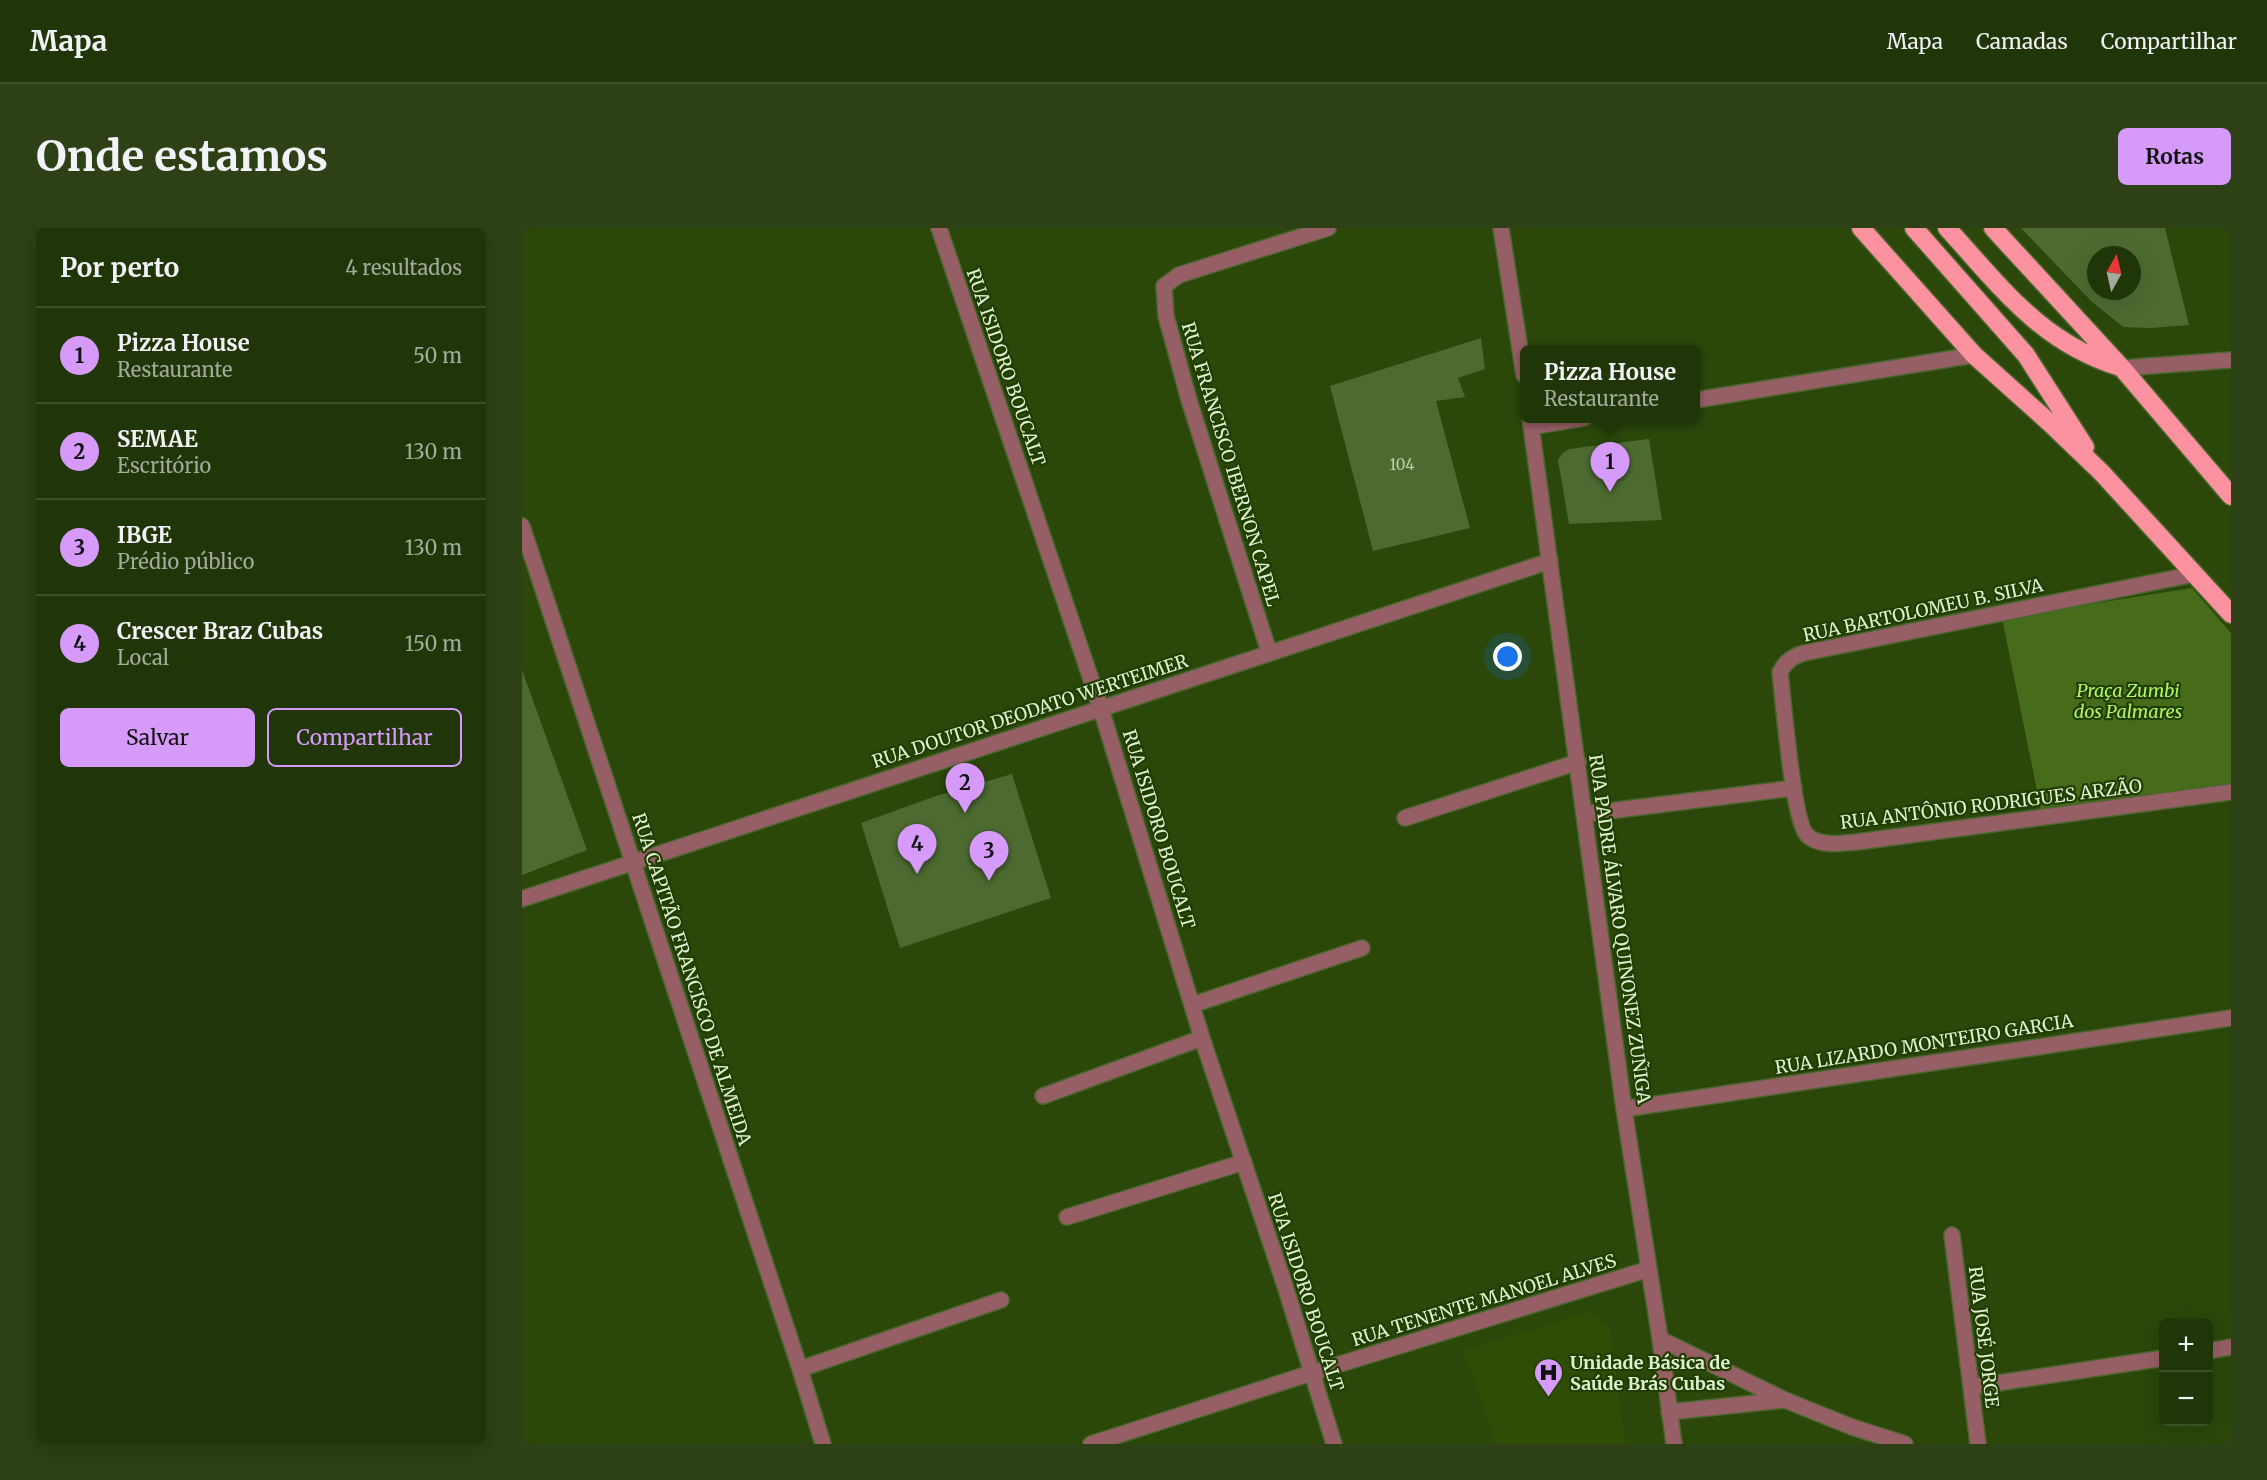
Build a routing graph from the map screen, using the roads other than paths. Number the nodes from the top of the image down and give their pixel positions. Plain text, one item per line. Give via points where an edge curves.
1 (939, 228) edge
2 (1328, 228) edge
3 (1501, 228) edge
4 (1861, 228) edge
5 (1914, 228) edge
6 (1947, 228) edge
7 (1993, 228) edge
8 (1520, 349) edge
9 (1974, 355) junction
10 (2231, 360) edge
11 (2122, 368) junction
12 (1700, 399) edge
13 (1531, 423) edge
14 (2102, 473) junction
15 (2231, 496) edge
16 (522, 526) edge
17 (1550, 561) junction
18 (2195, 574) junction
19 (2231, 614) edge
20 (1269, 652) junction
21 (1101, 709) junction
22 (1578, 762) junction
23 (1794, 788) junction
24 (2231, 792) edge
25 (1585, 814) junction
26 (1405, 818) dead end
27 (632, 862) junction
28 (522, 899) edge
29 (1362, 948) dead end
30 (1192, 1005) junction
31 (2231, 1018) edge
32 (1202, 1038) junction
33 (1043, 1096) dead end
34 (1624, 1109) junction
35 (1244, 1162) junction
36 (1067, 1217) dead end
37 (1952, 1235) dead end
38 (1648, 1269) junction
39 (1001, 1300) dead end
40 (1660, 1338) junction
41 (2231, 1347) edge
42 (2213, 1350) edge
43 (2159, 1359) edge
44 (800, 1369) junction
45 (1311, 1373) junction
46 (1971, 1387) junction
47 (1785, 1400) junction
48 (1669, 1412) junction
49 (823, 1444) edge
50 (1091, 1444) edge
51 (1334, 1444) edge
52 (1674, 1444) edge
53 (1905, 1444) edge
54 (1978, 1444) edge

1 - 21 street, RUA ISIDORO BOUCALT
2 - 20 street, RUA FRANCISCO IBERNON CAPEL via 1179,275 1164,286 1166,316 1186,389
3 - 8 street
4 - 9 highway
5 - 14 highway via 2026,355
6 - 11 highway via 2030,318 2076,349
7 - 11 highway
9 - 12 street
9 - 14 highway
10 - 11 street
11 - 15 highway
13 - 17 street, RUA PADRE ÁLVARO QUINONEZ ZUÑIGA
14 - 18 highway
16 - 27 street, RUA CAPITÃO FRANCISCO DE ALMEIDA
17 - 20 street, RUA DOUTOR DEODATO WERTEIMER
17 - 22 street, RUA PADRE ÁLVARO QUINONEZ ZUÑIGA
18 - 19 highway
18 - 23 street, RUA BARTOLOMEU B. SILVA via 1793,657 1780,672
20 - 21 street, RUA DOUTOR DEODATO WERTEIMER
21 - 27 street, RUA DOUTOR DEODATO WERTEIMER
21 - 30 street, RUA ISIDORO BOUCALT
22 - 25 street, RUA PADRE ÁLVARO QUINONEZ ZUÑIGA
22 - 26 street
23 - 24 street, RUA ANTÔNIO RODRIGUES ARZÃO via 1801,827 1807,836 1829,844
23 - 25 street
25 - 34 street, RUA PADRE ÁLVARO QUINONEZ ZUÑIGA
27 - 28 street, RUA DOUTOR DEODATO WERTEIMER
27 - 44 street, RUA CAPITÃO FRANCISCO DE ALMEIDA
29 - 30 street
30 - 32 street, RUA ISIDORO BOUCALT
31 - 34 street, RUA LIZARDO MONTEIRO GARCIA
32 - 33 street
32 - 35 street, RUA ISIDORO BOUCALT
34 - 38 street, RUA PADRE ÁLVARO QUINONEZ ZUÑIGA
35 - 36 street
35 - 45 street, RUA ISIDORO BOUCALT
37 - 46 street, RUA JOSÉ JORGE
38 - 40 street, RUA PADRE ÁLVARO QUINONEZ ZUÑIGA
38 - 45 street, RUA TENENTE MANOEL ALVES
39 - 44 street
40 - 47 street
40 - 48 street, RUA PADRE ÁLVARO QUINONEZ ZUÑIGA
41 - 42 street
43 - 46 street
44 - 49 street, RUA CAPITÃO FRANCISCO DE ALMEIDA
45 - 50 street, RUA TENENTE MANOEL ALVES
45 - 51 street, RUA ISIDORO BOUCALT
46 - 54 street, RUA JOSÉ JORGE
47 - 48 street
47 - 53 street
48 - 52 street, RUA PADRE ÁLVARO QUINONEZ ZUÑIGA

